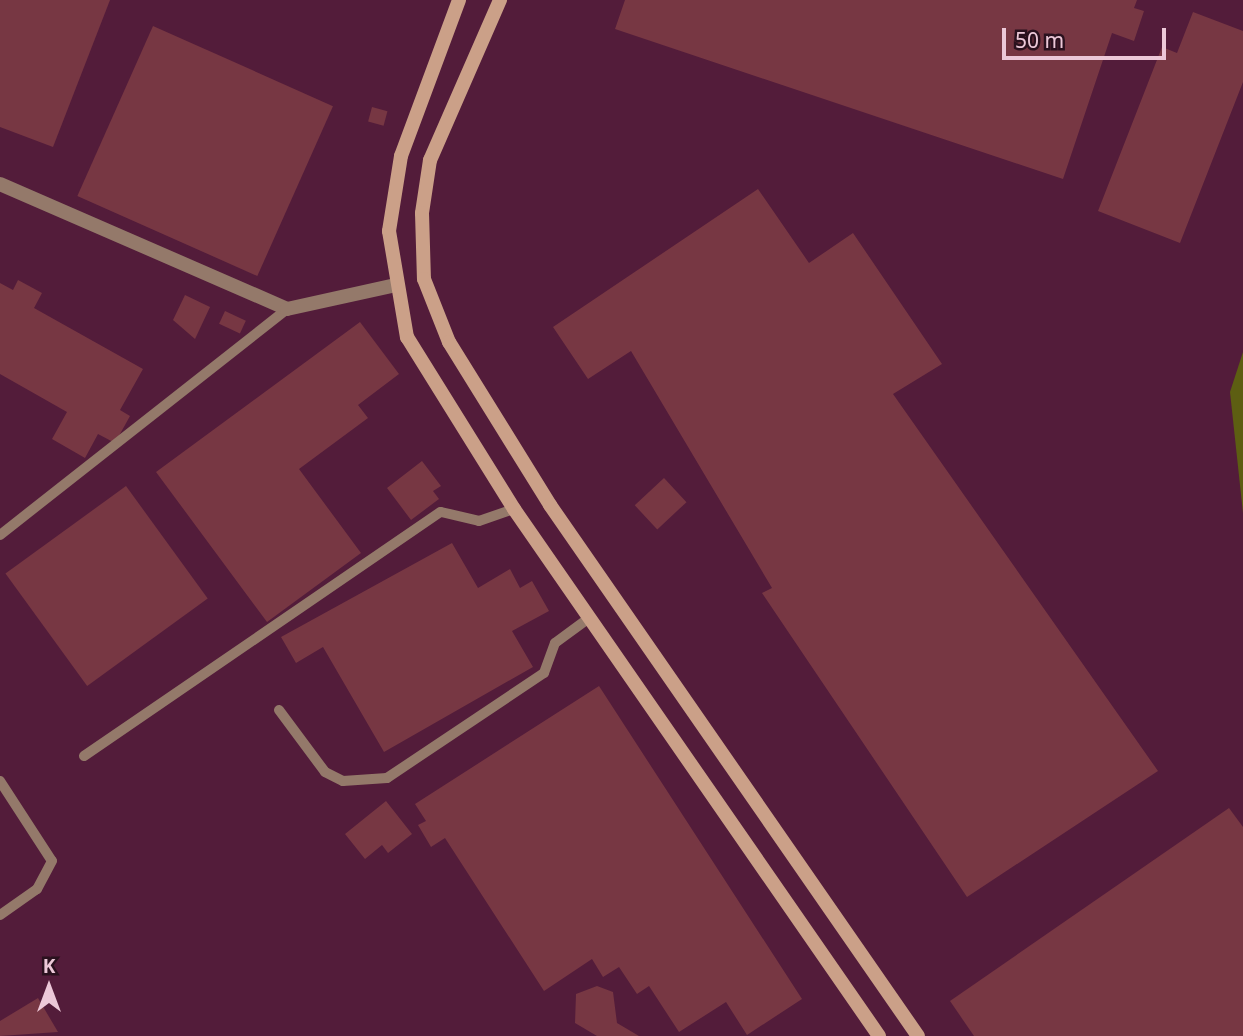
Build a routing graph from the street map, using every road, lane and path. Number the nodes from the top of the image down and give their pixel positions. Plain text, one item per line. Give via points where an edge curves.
1 (459, 0) edge
2 (500, 0) edge
3 (0, 184) edge
4 (396, 285) junction
5 (287, 309) junction
6 (514, 509) junction
7 (0, 535) edge
8 (589, 618) junction
9 (279, 710) dead end
10 (85, 756) dead end
11 (0, 781) edge
12 (0, 915) edge
13 (879, 1036) edge
14 (918, 1036) edge

1 - 4 street via 401,156 389,231
2 - 14 street via 430,160 422,212 424,279 449,341 550,505
3 - 5 street
4 - 5 street
4 - 6 street via 407,337
5 - 7 lane
6 - 8 street
6 - 10 lane via 479,521 441,512
8 - 9 lane via 555,643 544,673 387,778 343,780 325,772
8 - 13 street
11 - 12 lane via 52,861 37,889

